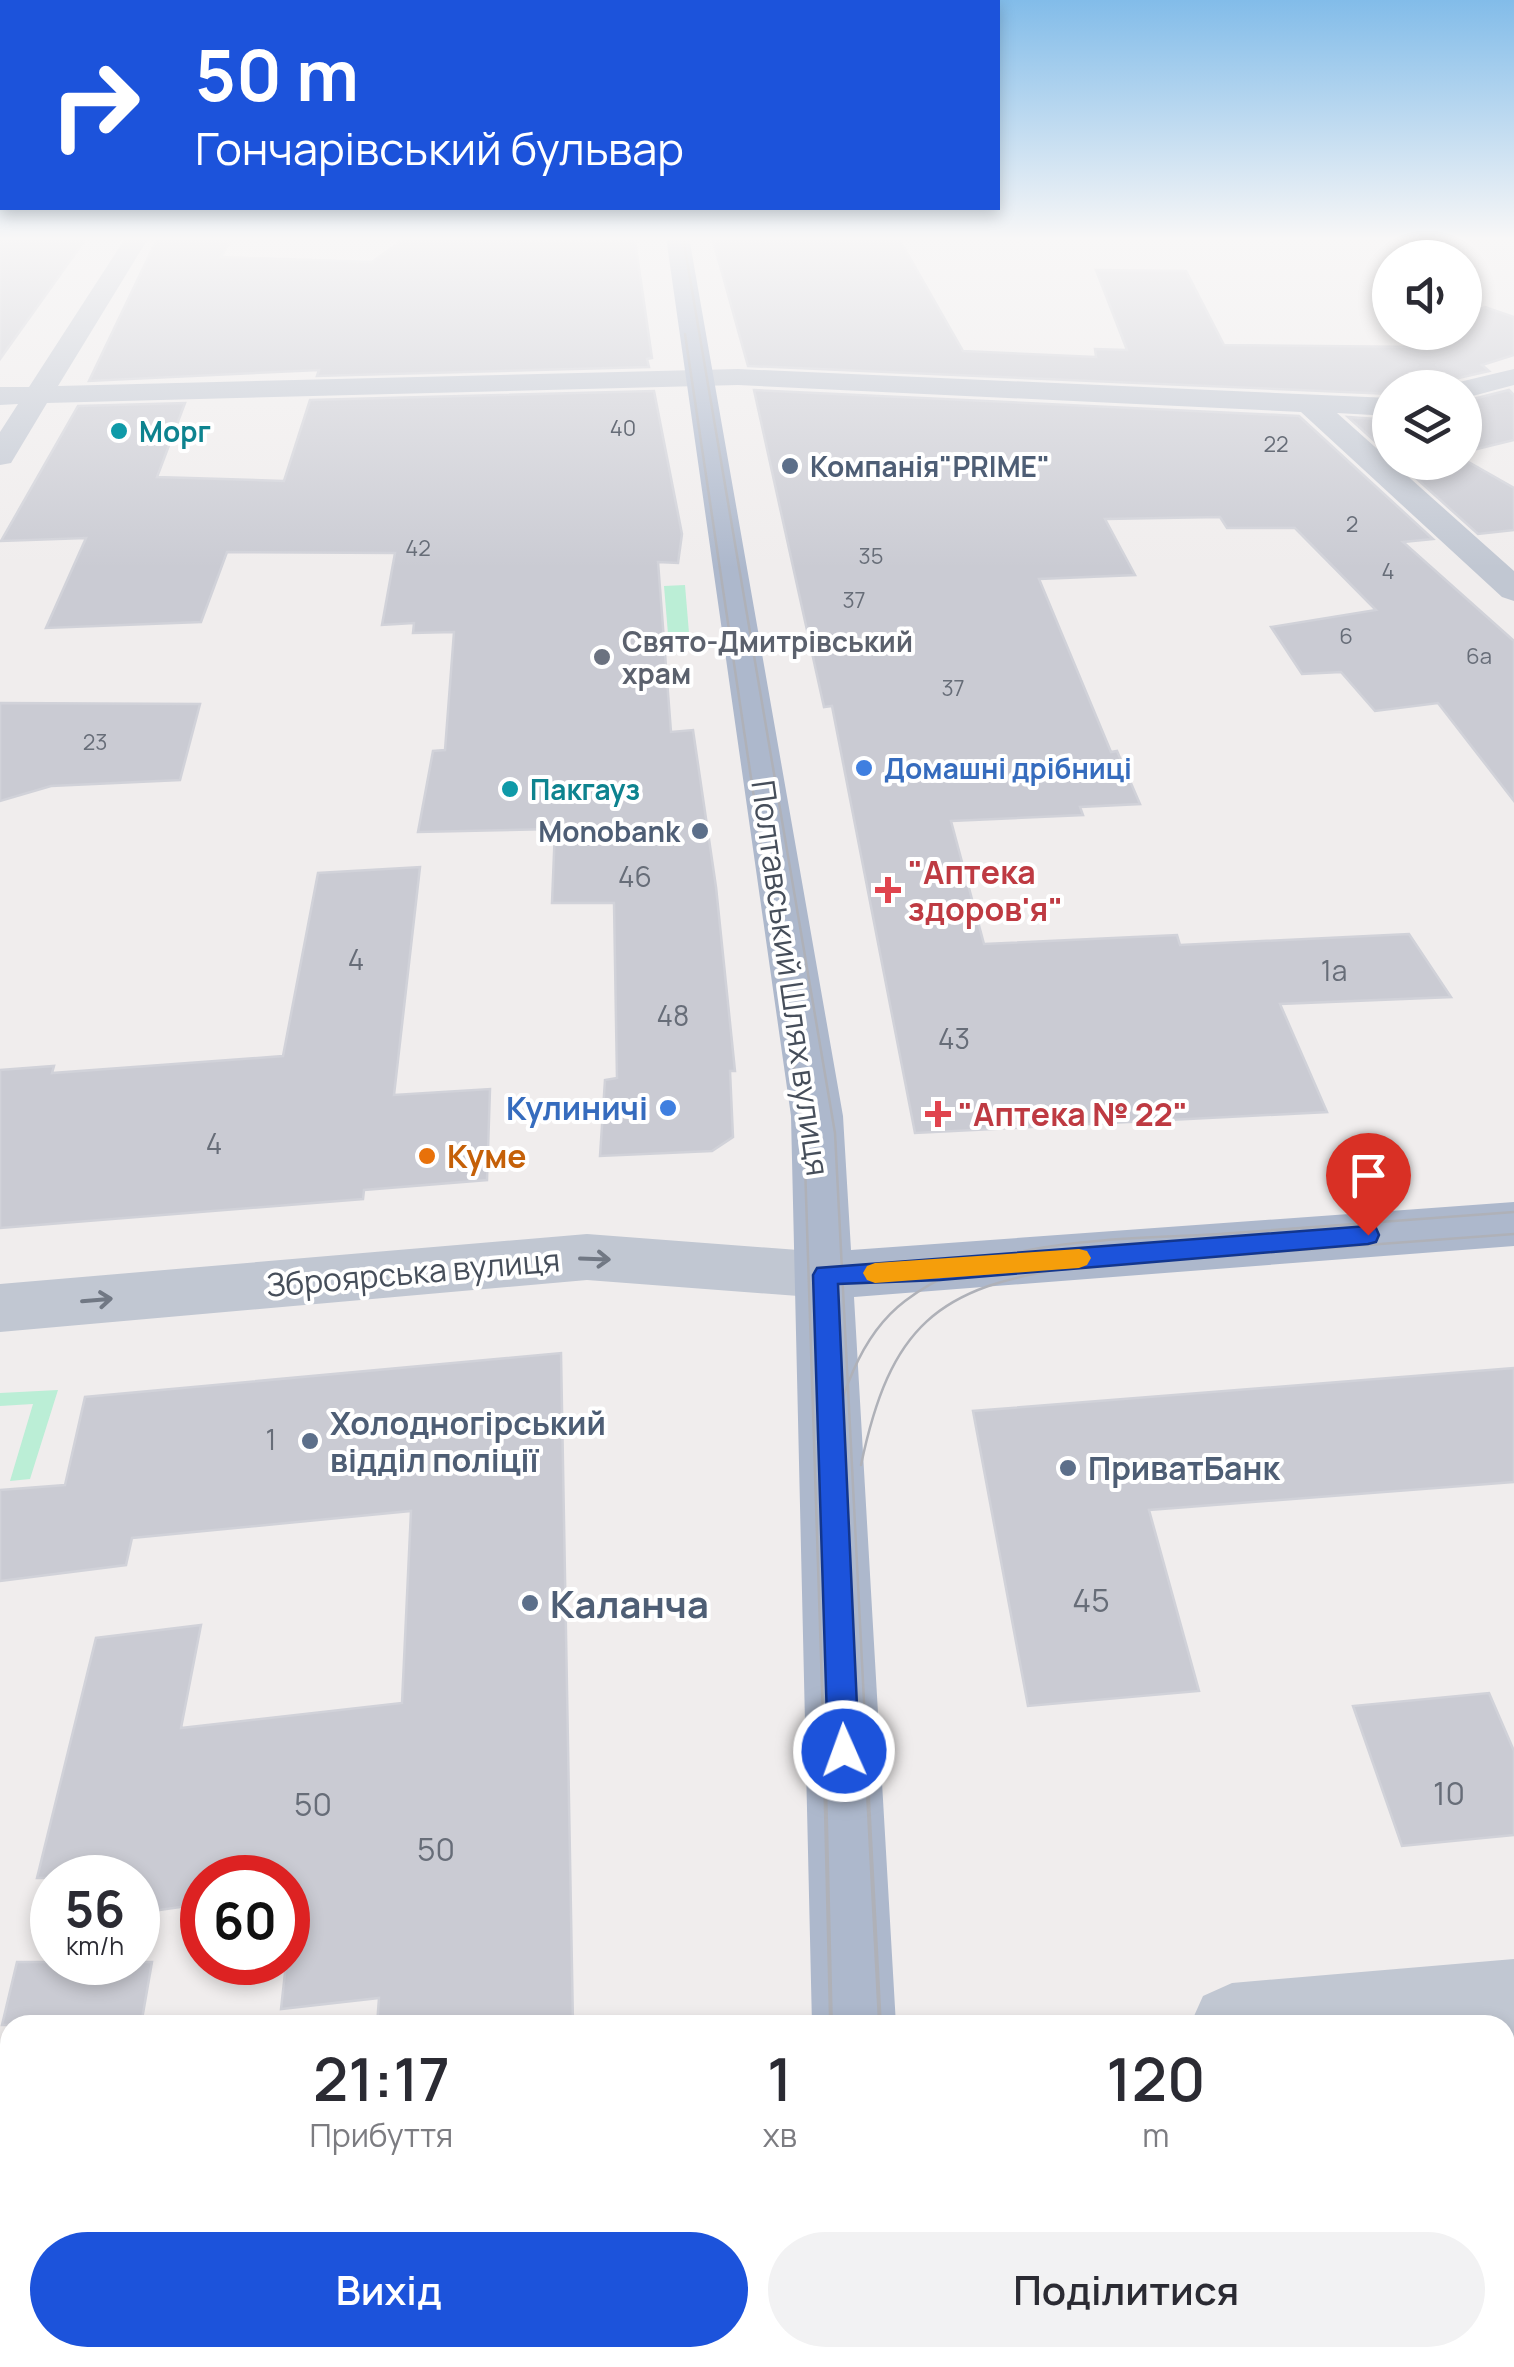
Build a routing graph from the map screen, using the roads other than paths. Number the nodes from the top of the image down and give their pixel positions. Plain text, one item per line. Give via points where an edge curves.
1 (67, 347) edge
2 (694, 347) edge
3 (699, 377) junction
4 (1514, 377) edge
5 (1482, 385) edge
6 (38, 394) junction
7 (0, 396) edge
8 (1309, 403) junction
9 (1372, 406) edge
10 (0, 456) edge
11 (1514, 590) edge
12 (1514, 1224) edge
13 (826, 1275) junction
14 (0, 1308) edge
15 (1514, 2000) edge
16 (854, 2015) edge
17 (1345, 2015) edge

1 - 6 street
2 - 3 main road, Полтавський Шлях вулиця
3 - 6 street
3 - 8 street
3 - 13 main road, Полтавський Шлях вулиця via 818,1116
4 - 5 street
6 - 7 street
6 - 10 street
8 - 9 street
8 - 11 street
12 - 13 main road
14 -> 13 street, Зброярська вулиця via 587,1257
13 - 16 main road, Полтавський Шлях вулиця
15 - 17 street

